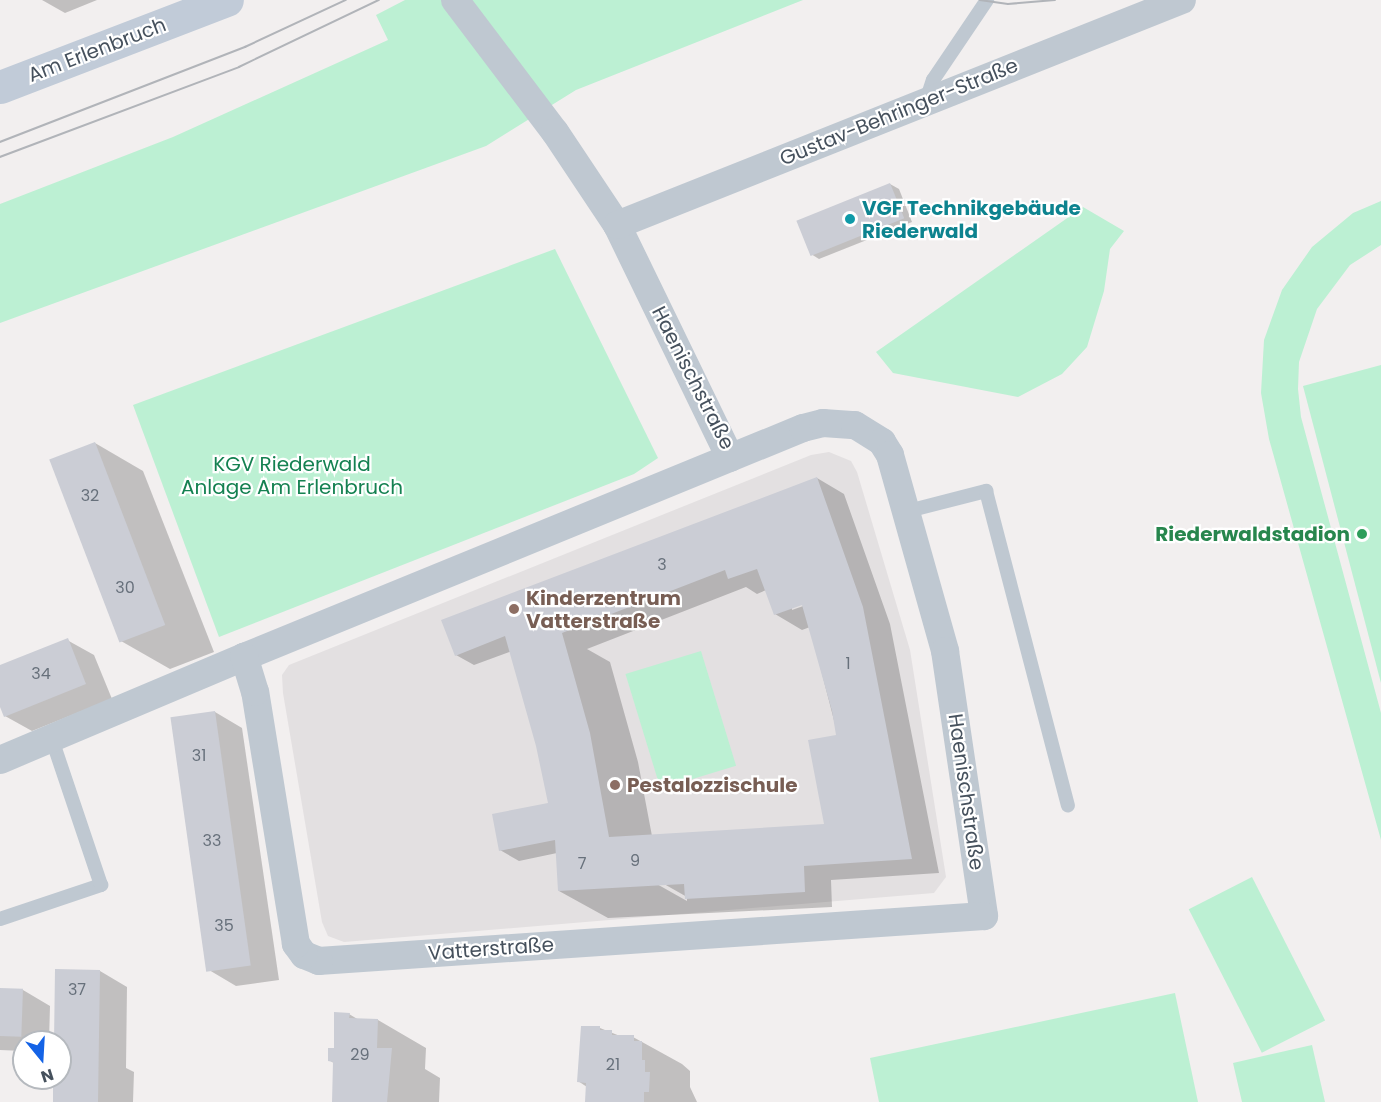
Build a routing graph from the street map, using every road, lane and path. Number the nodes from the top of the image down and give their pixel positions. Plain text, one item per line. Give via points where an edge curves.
1 (227, 0) edge
2 (455, 0) edge
3 (987, 0) edge
4 (1182, 0) edge
5 (0, 87) edge
6 (926, 101) junction
7 (617, 225) junction
8 (730, 458) junction
9 (908, 512) junction
10 (244, 657) junction
11 (52, 739) junction
12 (0, 760) edge
13 (1068, 805) dead end
14 (984, 916) joint
15 (0, 919) edge

1 - 5 main road, Am Erlenbruch
2 - 7 street, Haenischstraße via 555,132
3 - 6 lane via 933,80
4 - 6 street, Gustav-Behringer-Straße
6 - 7 street, Gustav-Behringer-Straße
7 - 8 street, Haenischstraße
8 - 9 street, Haenischstraße via 803,428 823,423 855,425 882,442
8 - 10 street
9 - 13 lane via 986,491
9 - 14 street, Haenischstraße via 945,651
10 - 11 street
10 - 14 street, Vatterstraße via 255,692 296,944 304,955 319,962
11 - 12 street
11 - 15 lane via 101,885

